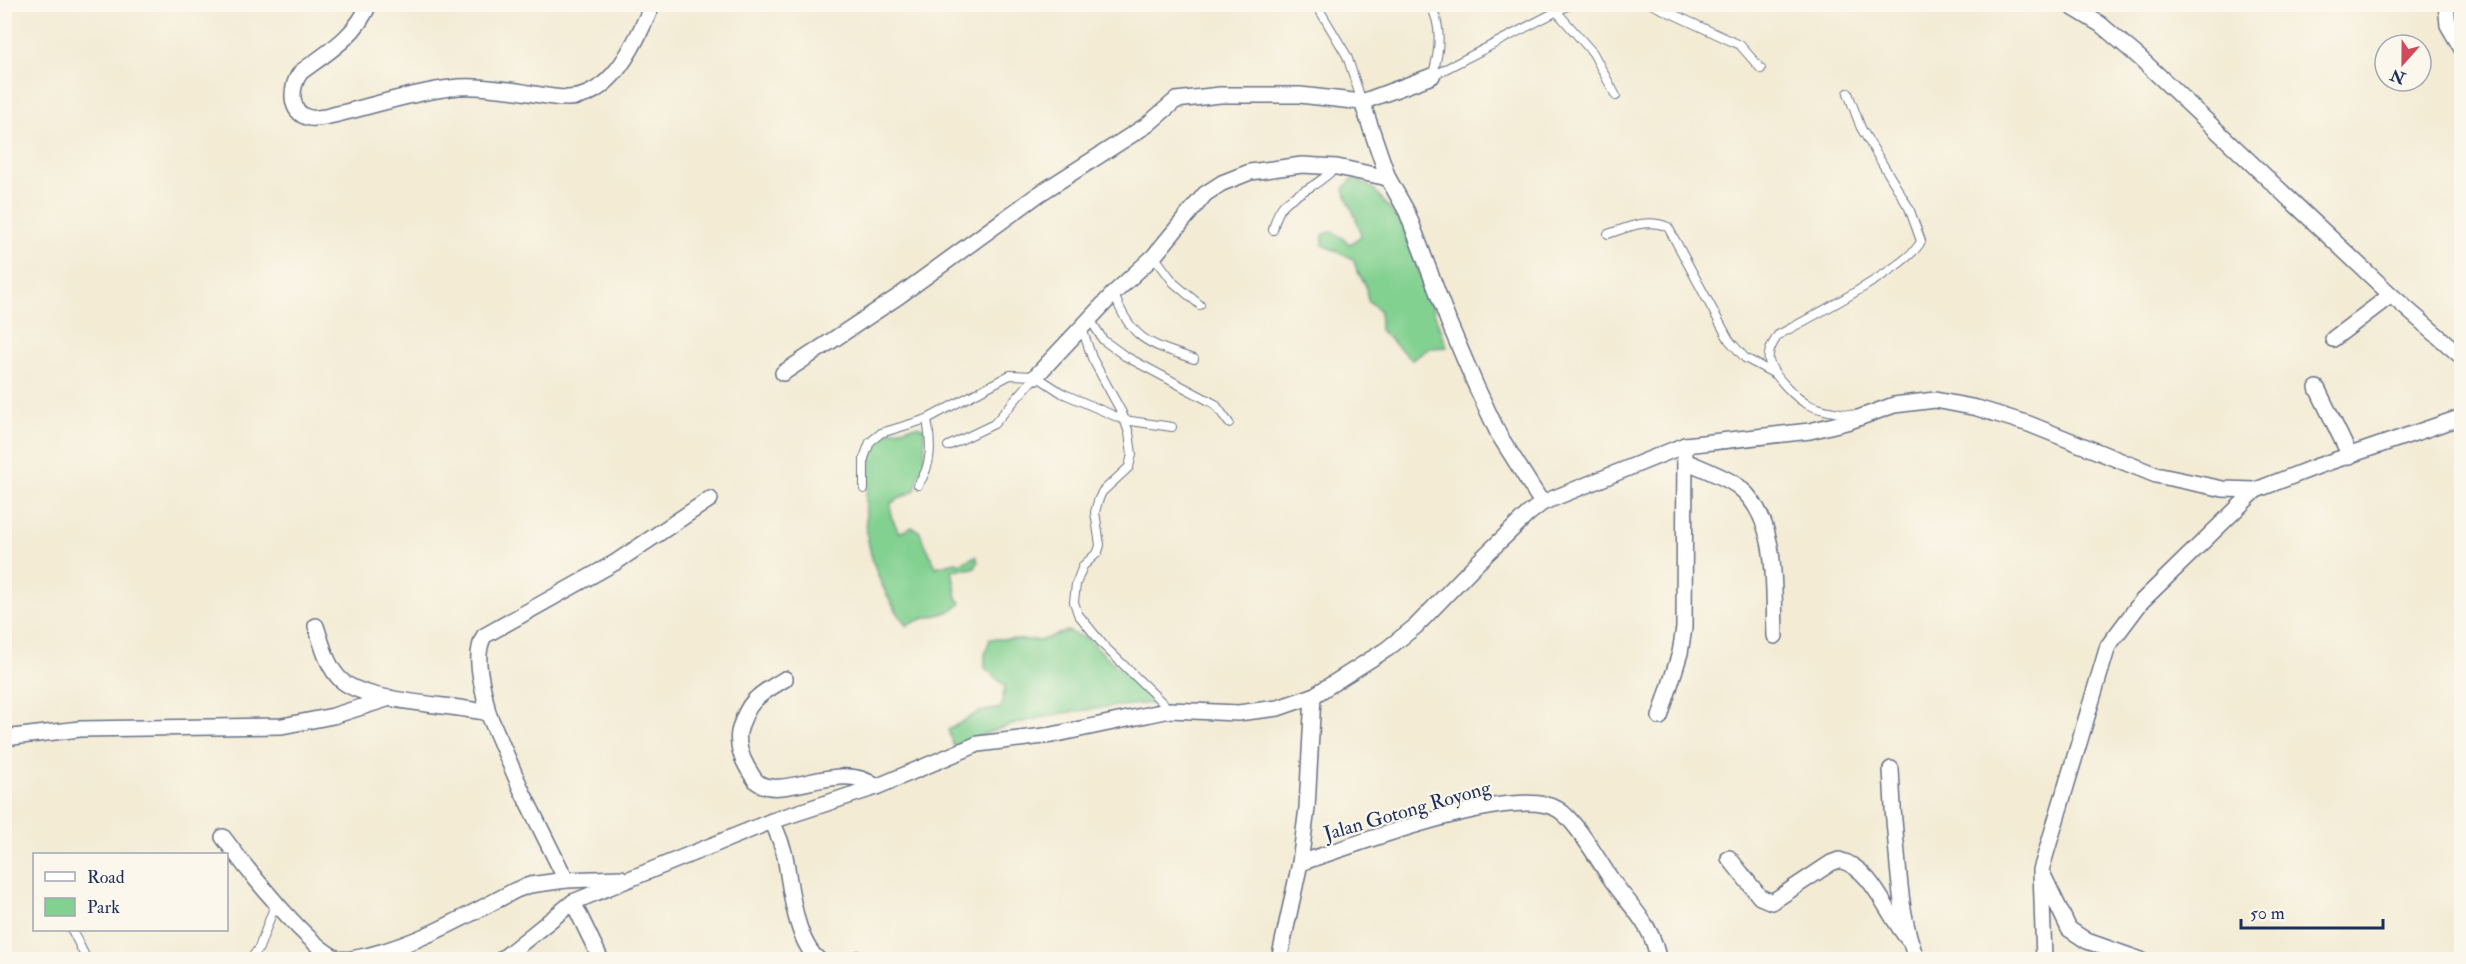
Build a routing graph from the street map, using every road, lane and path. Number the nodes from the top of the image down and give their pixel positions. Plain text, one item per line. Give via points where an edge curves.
1 (369, 4) edge
2 (652, 4) edge
3 (1316, 4) edge
4 (1430, 4) edge
5 (1571, 4) edge
6 (1651, 4) edge
7 (2067, 4) edge
8 (2446, 4) edge
9 (1557, 12) junction
10 (2462, 49) edge
11 (1761, 69) dead end
12 (1432, 76) junction
13 (1848, 93) dead end
14 (1616, 96) dead end
15 (1362, 102) junction
16 (1337, 167) junction
17 (1388, 178) junction
18 (1273, 230) dead end
19 (1608, 234) dead end
20 (1154, 256) junction
21 (1114, 293) junction
22 (2391, 295) junction
23 (1200, 305) dead end
24 (1086, 324) junction
25 (2333, 339) dead end
26 (2462, 357) edge
27 (1194, 359) dead end
28 (783, 373) dead end
29 (1775, 374) junction
30 (1036, 376) junction
31 (2317, 388) dead end
32 (1862, 416) junction
33 (2462, 417) edge
34 (927, 419) junction
35 (1124, 420) junction
36 (1229, 423) dead end
37 (1172, 427) dead end
38 (948, 446) dead end
39 (1685, 453) junction
40 (2350, 456) junction
41 (918, 485) dead end
42 (864, 489) dead end
43 (2256, 490) junction
44 (710, 499) dead end
45 (1542, 503) junction
46 (316, 626) dead end
47 (1775, 636) dead end
48 (785, 679) dead end
49 (1313, 696) junction
50 (390, 698) junction
51 (1170, 710) junction
52 (488, 713) junction
53 (1660, 717) dead end
54 (4, 738) edge
55 (1891, 769) dead end
56 (876, 787) junction
57 (772, 821) junction
58 (223, 837) dead end
59 (1729, 858) dead end
60 (1300, 863) junction
61 (2041, 870) junction
62 (630, 878) junction
63 (566, 880) junction
64 (276, 902) junction
65 (573, 902) junction
66 (72, 931) edge
67 (1908, 939) junction
68 (87, 960) edge
69 (250, 960) edge
70 (501, 960) edge
71 (601, 960) edge
72 (819, 960) edge
73 (1279, 960) edge
74 (1658, 960) edge
75 (1917, 960) edge
76 (2044, 960) edge
77 (2141, 960) edge

1 - 2 street via 364,19 352,34 295,79 293,98 305,116 325,117 451,88 480,87 568,98 585,95 602,86 618,68
3 - 15 lane via 1347,56
4 - 12 lane via 1436,15 1440,42
5 - 9 lane
6 - 11 lane via 1740,45
7 - 22 street via 2100,24 2140,58
8 - 10 street via 2448,25
9 - 12 lane
9 - 14 lane via 1593,53
12 - 15 street
13 - 29 lane via 1861,128 1909,208 1922,240 1914,252 1885,272 1778,335 1770,348 1769,360
15 - 17 street
15 - 28 street via 1300,95 1221,95 1176,100 1147,125 1040,194 899,296
16 - 17 street
16 - 18 lane via 1291,196 1276,217
16 - 20 street via 1302,165 1250,172 1222,183 1189,211
17 - 45 street via 1407,212 1449,323 1499,435
19 - 29 lane via 1642,223 1668,227 1729,340 1745,358
20 - 21 street
20 - 23 lane via 1174,283
21 - 24 street
21 - 27 lane via 1127,323 1144,339
22 - 25 street
22 - 26 street
24 - 30 street
24 - 35 lane via 1092,358
24 - 36 lane via 1125,356 1215,404
29 - 32 lane via 1807,405
30 - 34 lane via 1010,375
30 - 35 lane via 1062,393
30 - 38 lane via 994,424
31 - 40 street
32 - 39 street via 1810,431
32 - 43 street via 1894,405 1935,400 2029,424 2156,475 2223,489
33 - 40 street
34 - 41 lane via 931,441 929,464
34 - 42 lane via 881,433 870,442 864,458
35 - 37 lane
35 - 51 lane via 1131,460 1122,476 1102,492 1098,501 1095,512 1100,545 1083,566 1074,602 1078,614 1104,646
39 - 45 street
39 - 47 street via 1738,486 1765,522 1770,542
39 - 53 street via 1684,628
40 - 43 street
43 - 61 street via 2141,602 2108,646
44 - 52 street via 616,562 484,636 479,661
45 - 49 street via 1416,626
46 - 50 street via 331,667 341,680
48 - 56 street via 758,694 742,720 738,738 742,760 758,783 774,787 852,776
49 - 51 street via 1278,708 1238,713
49 - 60 street
50 - 52 street
50 - 54 street via 333,716 282,726 80,729
51 - 56 street via 1052,735 978,744
52 - 63 street
55 - 67 street
56 - 57 street
57 - 62 street
57 - 72 street via 785,855 797,918
58 - 64 street
59 - 67 street via 1760,897 1772,902 1831,863 1839,860 1852,864 1866,877
60 - 73 street
60 - 74 street, Jalan Gotong Royong via 1492,805 1551,806 1567,816 1649,929
61 - 76 street
61 - 77 street via 2069,928 2087,941
62 - 63 street
62 - 65 street
63 - 64 street via 516,890 435,933 355,959 340,959 326,952
64 - 69 lane via 260,948
65 - 70 street
65 - 71 street
66 - 68 lane
67 - 75 street

